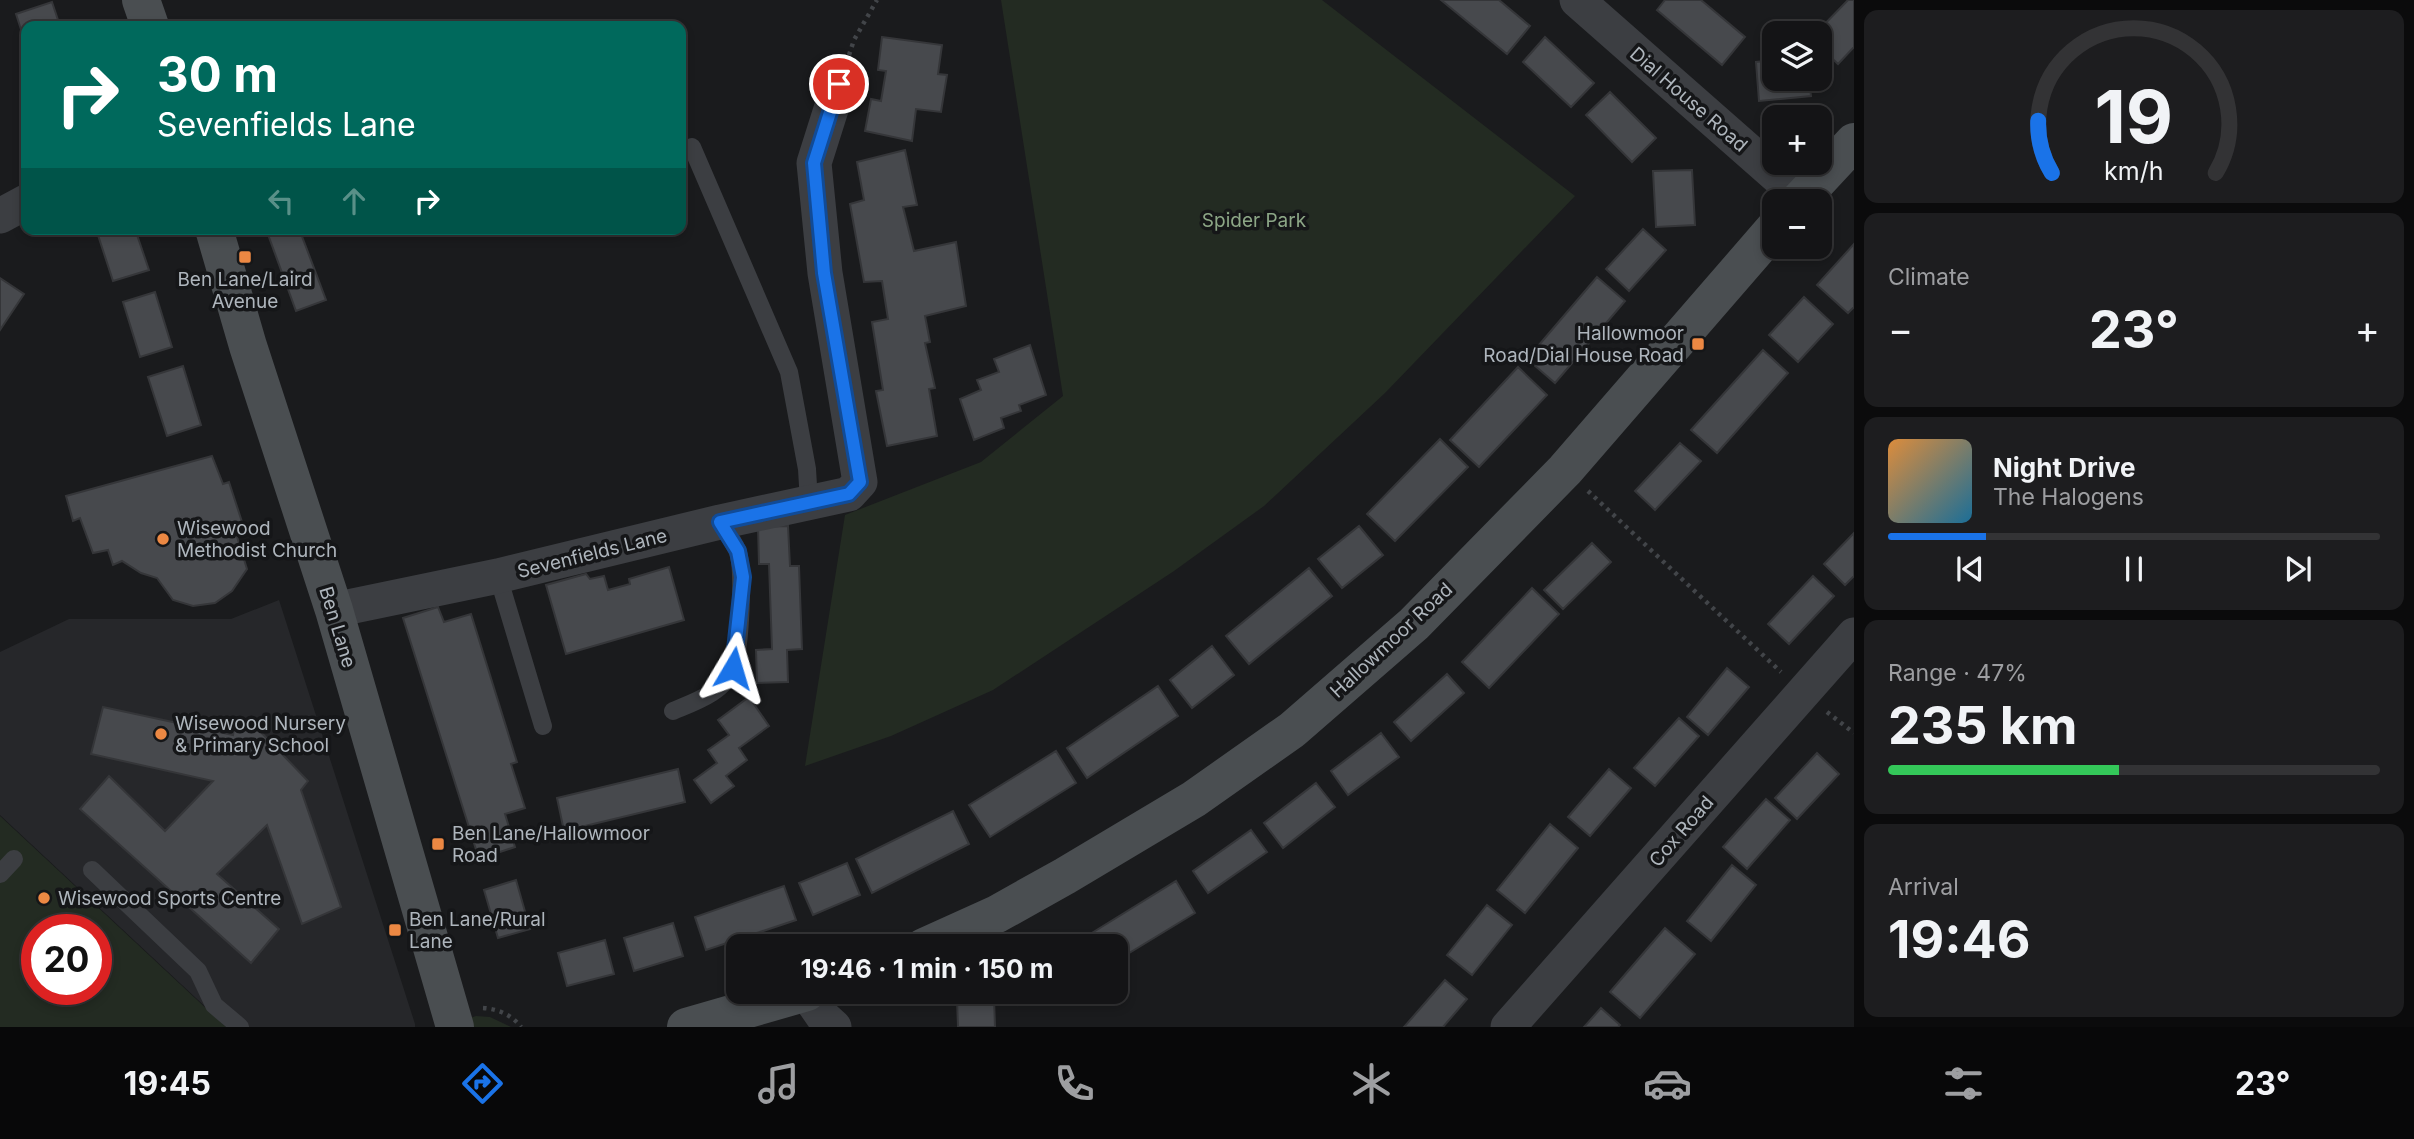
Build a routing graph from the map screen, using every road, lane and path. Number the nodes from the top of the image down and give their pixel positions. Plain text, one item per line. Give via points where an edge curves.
1 (141, 0) edge
2 (877, 0) edge
3 (1577, 0) edge
4 (148, 21) edge
5 (839, 84) joint
6 (1854, 142) edge
7 (692, 147) dead end
8 (1789, 189) edge
9 (1811, 189) edge
10 (21, 205) edge
11 (0, 216) edge
12 (216, 235) edge
13 (1762, 243) edge
14 (1565, 470) junction
15 (809, 502) junction
16 (720, 522) junction
17 (498, 576) junction
18 (334, 610) junction
19 (1854, 635) edge
20 (1803, 692) junction
21 (673, 711) dead end
22 (542, 726) dead end
23 (1854, 733) edge
24 (14, 859) dead end
25 (92, 870) dead end
26 (0, 874) edge
27 (953, 934) edge
28 (765, 1004) edge
29 (814, 1004) edge
30 (240, 1027) edge
31 (455, 1027) edge
32 (686, 1027) edge
33 (834, 1027) edge
34 (1508, 1027) edge

1 - 4 street
2 - 5 path via 854,40
3 - 8 street, Dial House Road
5 - 15 street, Sevenfields Lane via 814,163 824,273 860,482 849,494
6 - 9 street
7 - 15 lane via 789,372
10 - 11 street
12 - 18 street, Ben Lane
13 - 14 street, Hallowmoor Road
14 - 20 path
14 - 27 street, Hallowmoor Road via 1413,624 1292,730 1194,799 998,914
15 - 16 street, Sevenfields Lane
16 - 17 street, Sevenfields Lane
16 - 21 lane via 738,551 743,577 733,668 721,685 702,699
17 - 18 street, Sevenfields Lane
17 - 22 lane
18 - 31 street, Ben Lane
19 - 20 street, Cox Road
20 - 23 path
20 - 34 street, Cox Road
24 - 26 lane
25 - 30 lane via 198,971 214,1005
28 - 32 street
29 - 33 street

